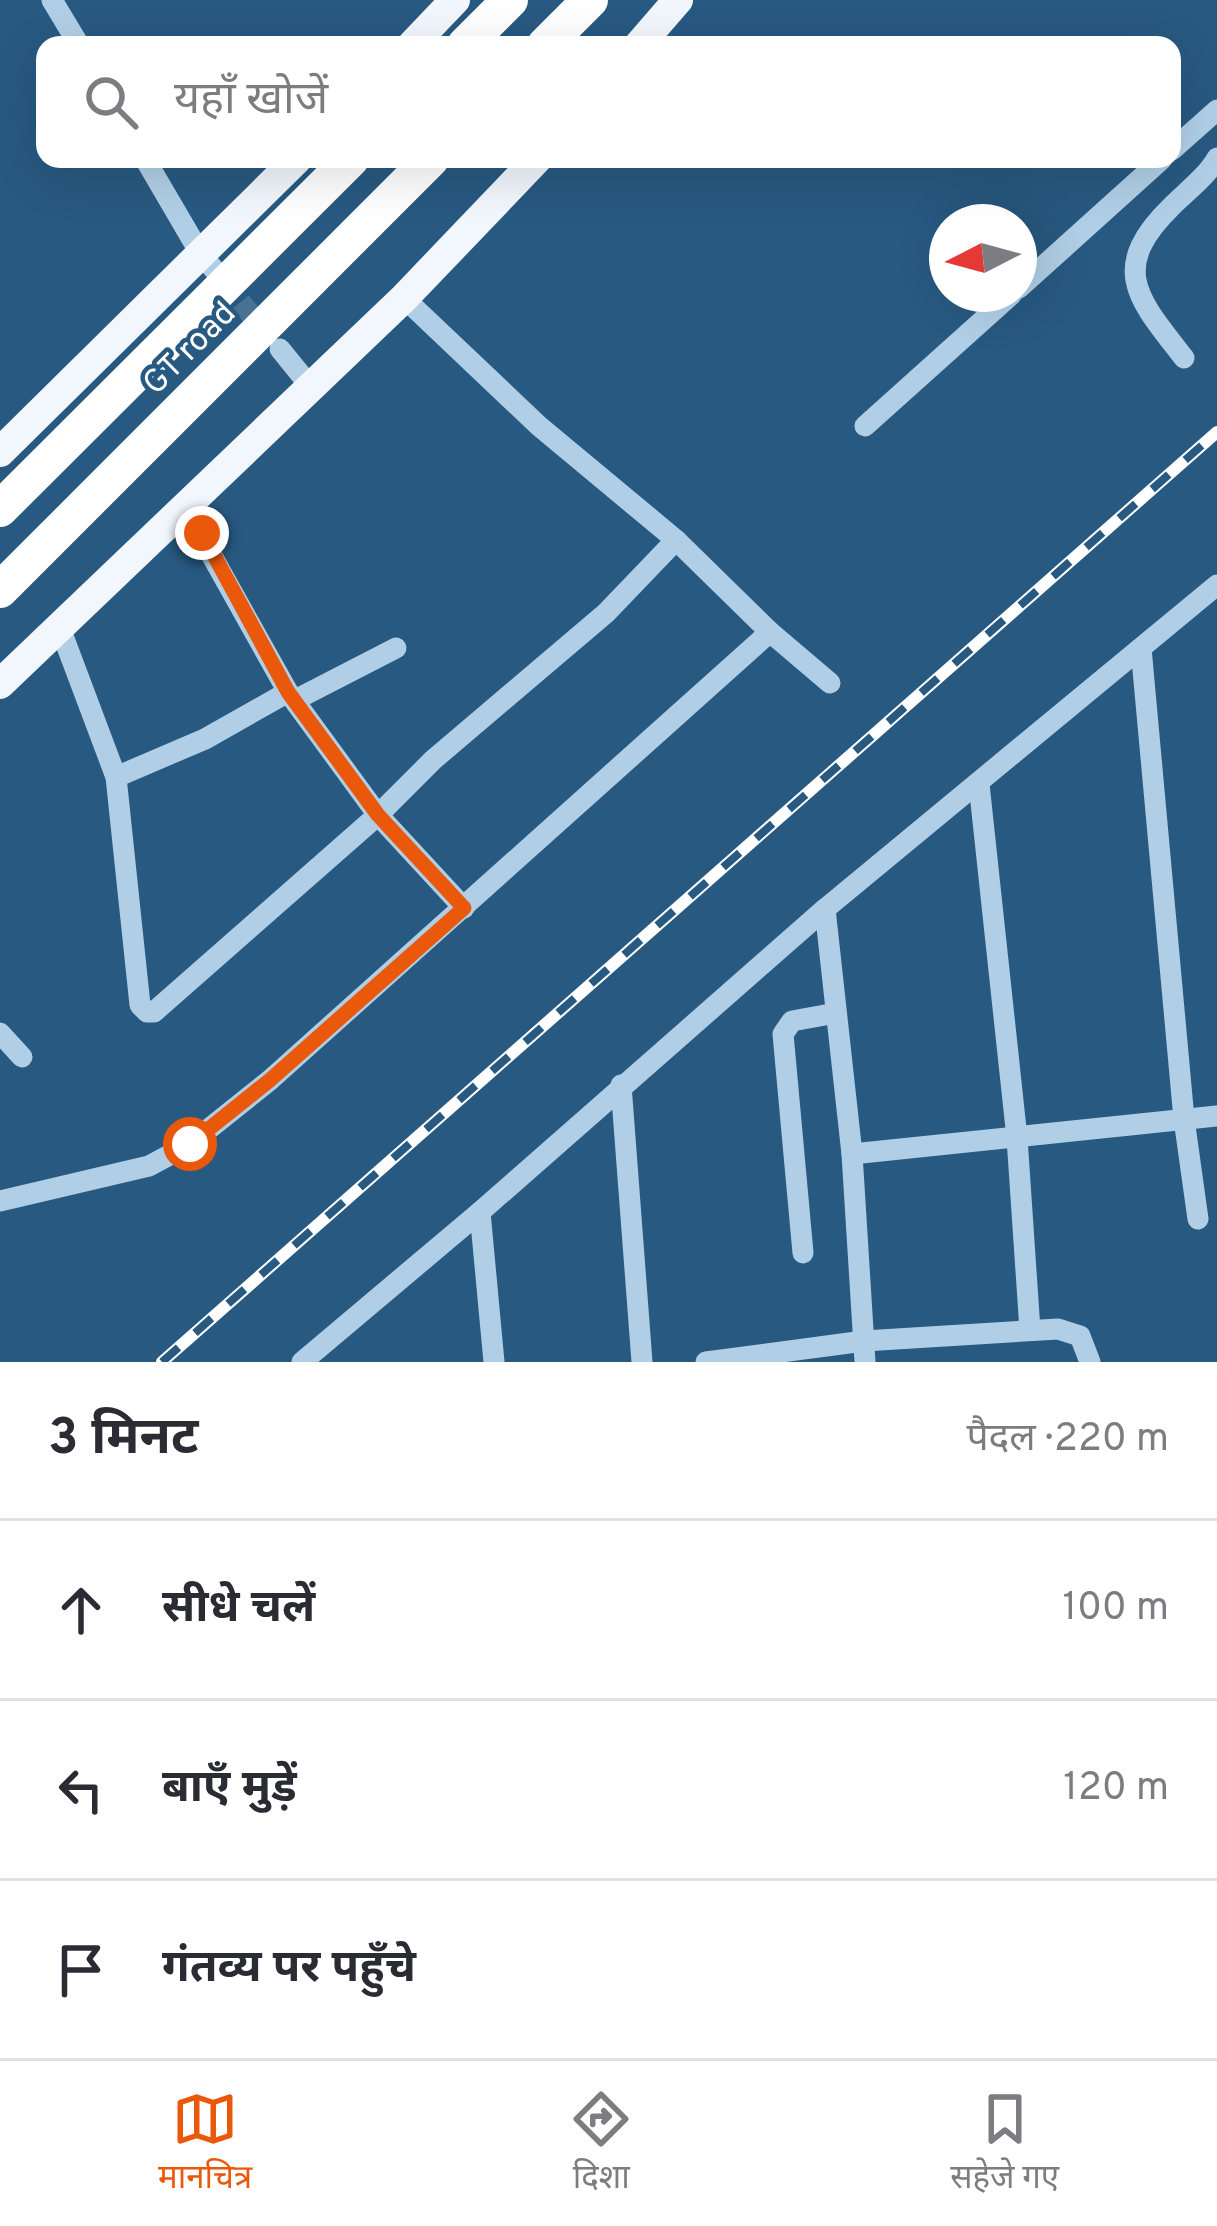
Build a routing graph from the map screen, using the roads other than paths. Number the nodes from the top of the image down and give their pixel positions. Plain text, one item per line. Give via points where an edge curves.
1 (52, 0) edge
2 (455, 0) edge
3 (510, 0) edge
4 (590, 0) edge
5 (678, 0) edge
6 (74, 36) edge
7 (421, 36) edge
8 (474, 36) edge
9 (554, 36) edge
10 (647, 36) edge
11 (1215, 118) edge
12 (1181, 143) edge
13 (1217, 158) edge
14 (151, 168) edge
15 (289, 168) edge
16 (342, 168) edge
17 (422, 168) edge
18 (529, 168) edge
19 (1152, 168) edge
20 (209, 263) junction
21 (1037, 272) edge
22 (404, 298) junction
23 (992, 312) edge
24 (280, 350) tunnel mouth
25 (1184, 358) dead end
26 (310, 386) junction
27 (866, 426) dead end
28 (0, 452) edge
29 (184, 506) junction
30 (0, 509) edge
31 (676, 540) junction
32 (1217, 585) edge
33 (0, 590) edge
34 (60, 628) junction
35 (770, 632) junction
36 (396, 648) dead end
37 (1141, 648) junction
38 (830, 683) dead end
39 (0, 684) edge
40 (292, 696) junction
41 (116, 777) junction
42 (979, 784) junction
43 (378, 815) junction
44 (464, 908) junction
45 (825, 909) junction
46 (836, 1013) junction
47 (0, 1033) edge
48 (22, 1057) dead end
49 (621, 1085) junction
50 (1217, 1116) edge
51 (1184, 1119) junction
52 (1017, 1138) junction
53 (852, 1154) junction
54 (0, 1202) edge
55 (480, 1212) junction
56 (1198, 1219) dead end
57 (803, 1253) dead end
58 (1030, 1330) junction
59 (864, 1351) edge
60 (302, 1362) edge
61 (494, 1362) edge
62 (642, 1362) edge
63 (706, 1362) edge
64 (1090, 1362) edge

1 - 6 street
2 - 7 main road
3 - 8 highway
4 - 9 highway
5 - 10 main road
11 - 12 street
13 - 25 street via 1146,237 1136,276 1139,300
14 - 20 street
15 - 20 main road
16 - 30 highway, GT road
17 - 33 highway, GT road
18 - 22 main road
19 - 21 street
20 - 28 main road
22 - 26 main road
22 - 31 street
23 - 27 street
24 - 26 street
26 - 29 main road
29 - 34 main road
29 - 40 street
31 - 35 street
31 - 43 street via 606,613
32 - 37 street
34 - 39 main road
34 - 41 street
35 - 38 street
35 - 44 street
36 - 40 street
37 - 42 street
37 - 51 street
40 - 41 street
40 - 43 street
41 - 43 street via 140,1005 147,1012
42 - 45 street
42 - 52 street
43 - 44 street
44 - 54 street via 190,1144 149,1166
45 - 46 street
45 - 49 street
46 - 53 street
46 - 57 street via 792,1021 783,1034
47 - 48 street
49 - 55 street
49 - 62 street
50 - 51 street
51 - 52 street
51 - 56 street
52 - 53 street
52 - 58 street
53 - 59 street
55 - 60 street
55 - 61 street
58 - 59 street
58 - 64 street via 1080,1336
59 - 63 street

